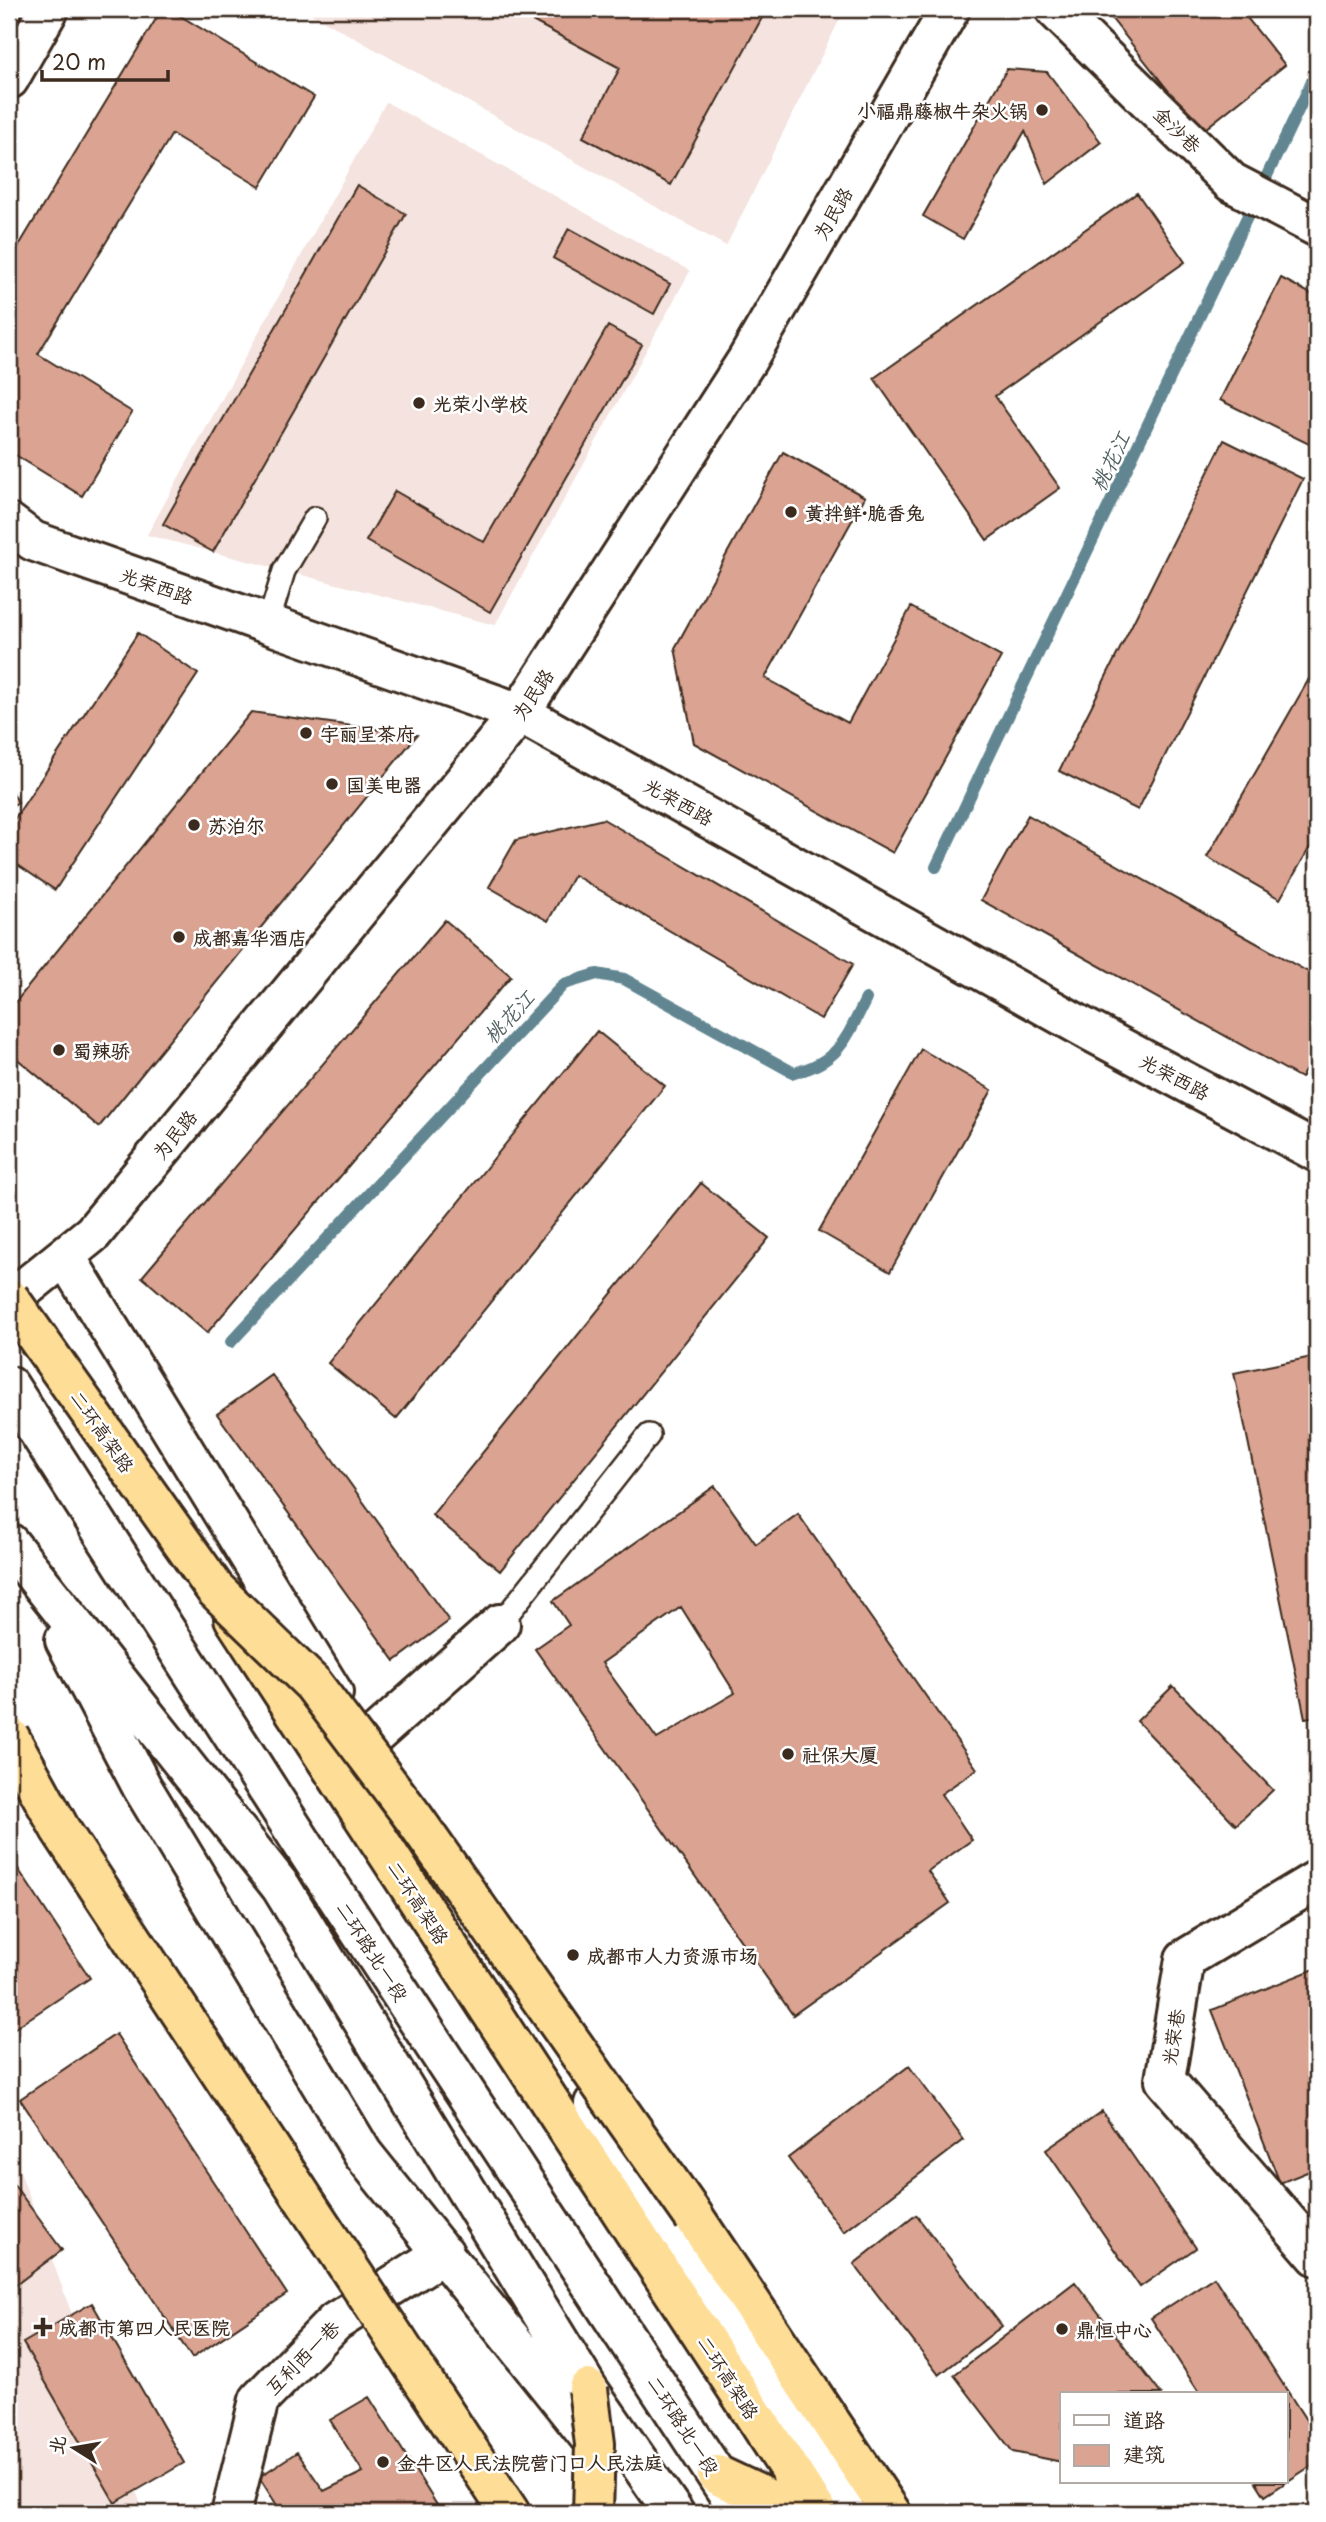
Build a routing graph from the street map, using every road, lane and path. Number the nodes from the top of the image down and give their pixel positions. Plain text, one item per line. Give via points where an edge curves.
1 (49, 9) edge
2 (950, 9) edge
3 (1055, 9) edge
4 (9, 79) edge
5 (1317, 227) edge
6 (315, 518) dead end
7 (9, 523) edge
8 (268, 624) junction
9 (520, 713) junction
10 (1317, 1152) edge
11 (65, 1256) junction
12 (9, 1299) edge
13 (9, 1386) edge
14 (649, 1435) dead end
15 (14, 1557) edge
16 (215, 1589) junction
17 (500, 1624) joint
18 (9, 1736) edge
19 (365, 1744) junction
20 (1317, 1880) edge
21 (444, 2253) junction
22 (1317, 2256) edge
23 (589, 2389) junction
24 (717, 2475) junction
25 (231, 2513) edge
26 (510, 2513) edge
27 (593, 2513) edge
28 (650, 2513) edge
29 (674, 2513) edge
30 (741, 2513) edge
31 (798, 2513) edge
32 (818, 2513) edge
33 (854, 2513) edge
34 (891, 2513) edge

1 - 4 street
2 - 9 street, 为民路 via 747,360
3 - 5 street, 金沙巷 via 1231,182
6 - 8 lane via 284,570
7 - 8 street, 光荣西路 via 33,541
8 - 9 street, 光荣西路
9 - 10 street, 光荣西路 via 1090,1031
9 - 11 street, 为民路 via 93,1233
11 - 12 street, 为民路
11 - 19 street
12 - 16 highway, 二环高架路, bridge
13 - 24 street, 二环路北一段 via 311,1857
14 - 17 lane
15 - 21 street via 142,1787 363,2154
15 - 23 street via 281,1887
16 - 32 highway, 二环高架路, bridge
16 - 34 highway, bridge via 313,1684 414,1818 694,2217
17 - 19 street
18 - 26 highway, bridge via 60,1829
19 - 33 street
20 - 22 street, 光荣巷 via 1185,1959 1165,2080
21 - 25 street, 互利西一巷 via 335,2322 259,2400
21 - 28 street
23 - 27 highway, bridge via 595,2444
23 - 29 street
24 - 30 street, 二环路北一段
24 - 31 highway

